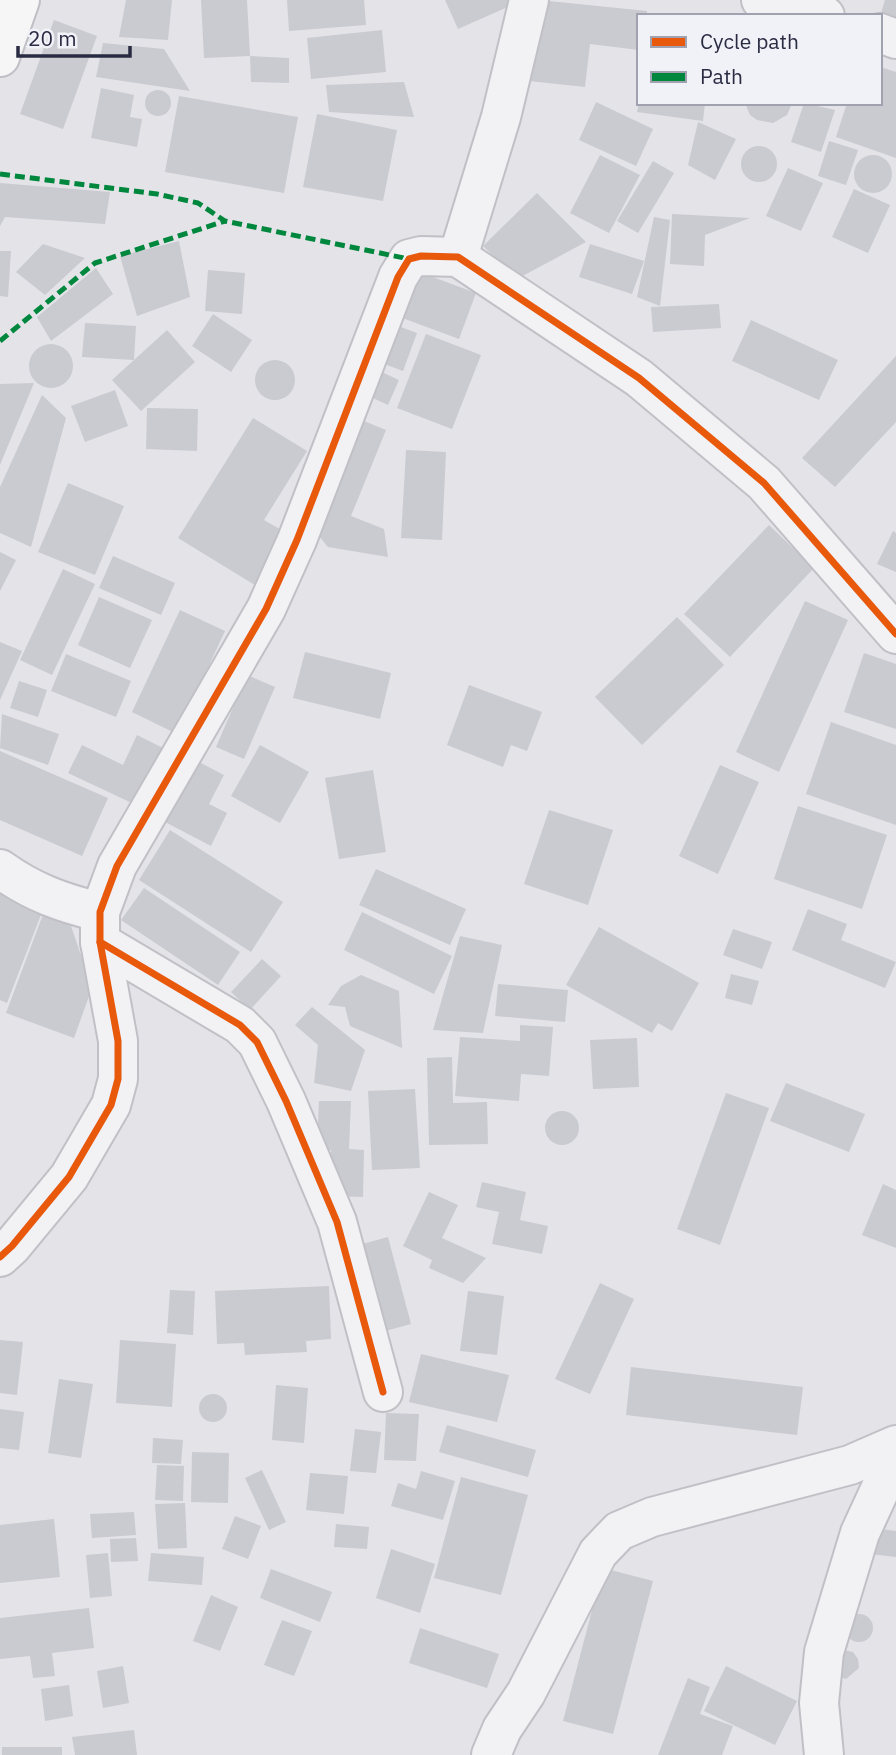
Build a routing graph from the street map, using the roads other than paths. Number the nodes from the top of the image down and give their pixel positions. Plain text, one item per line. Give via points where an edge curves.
1 (20, 0) edge
2 (529, 0) edge
3 (761, 0) edge
4 (817, 14) edge
5 (1, 51) edge
6 (458, 257) junction
7 (896, 634) edge
8 (0, 869) edge
9 (100, 927) junction
10 (0, 1257) edge
11 (383, 1392) dead end
12 (896, 1445) edge
13 (896, 1455) edge
14 (491, 1755) edge
15 (824, 1755) edge

1 - 5 main road
2 - 6 street via 501,117
3 - 4 street
6 - 7 street via 639,378 764,483
6 - 9 street via 409,259 398,278 266,609 117,866
8 - 9 street
9 - 10 street via 118,1041 118,1079 111,1105 69,1177
9 - 11 street via 240,1025 257,1042 337,1222
12 - 14 street via 850,1465 652,1517 619,1531 598,1553
13 - 15 street via 860,1533 824,1652 819,1703

